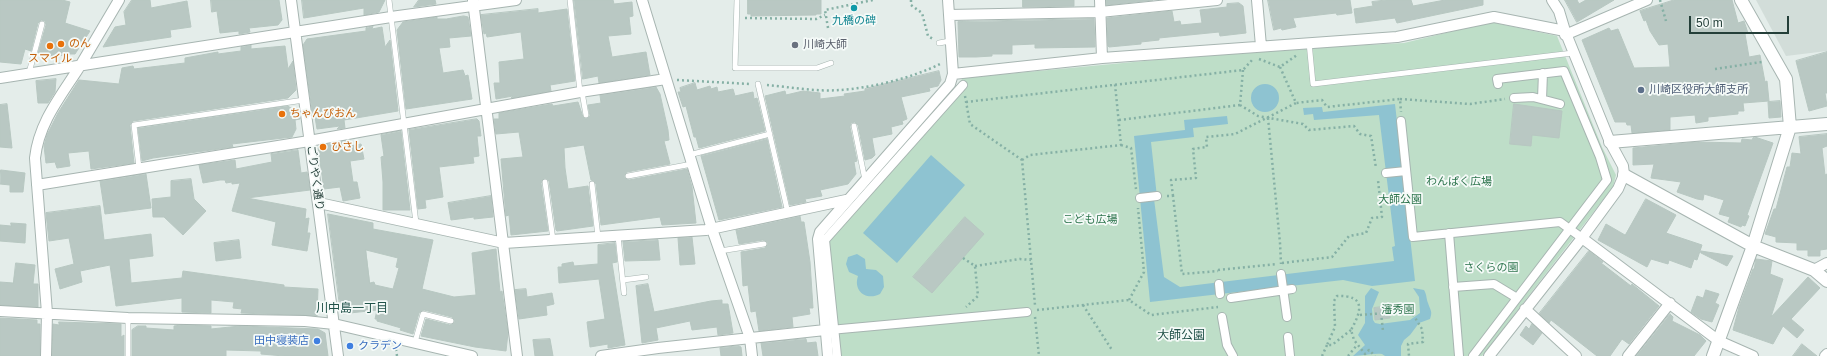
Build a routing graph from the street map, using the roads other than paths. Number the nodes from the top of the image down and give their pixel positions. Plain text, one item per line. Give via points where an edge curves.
1 (119, 0) edge
2 (291, 0) edge
3 (389, 0) edge
4 (516, 0) edge
5 (570, 0) edge
6 (642, 0) edge
7 (737, 0) edge
8 (948, 0) edge
9 (1100, 0) edge
10 (1217, 0) edge
11 (1257, 0) edge
12 (1552, 0) edge
13 (1647, 0) edge
14 (1741, 0) edge
15 (473, 3) edge
16 (1100, 12) junction
17 (949, 15) junction
18 (391, 17) junction
19 (42, 24) dead end
20 (295, 32) junction
21 (1565, 33) junction
22 (950, 41) junction
23 (1309, 42) junction
24 (939, 43) road end
25 (1261, 46) junction
26 (1573, 54) junction
27 (1102, 58) junction
28 (831, 63) dead end
29 (80, 66) junction
30 (29, 73) junction
31 (1543, 73) junction
32 (953, 74) junction
33 (0, 78) edge
34 (666, 79) junction
35 (758, 84) road end
36 (1498, 84) dead end
37 (963, 85) road end
38 (581, 92) junction
39 (1514, 98) road end
40 (304, 100) junction
41 (1542, 100) junction
42 (1560, 104) dead end
43 (487, 108) junction
44 (586, 115) dead end
45 (1401, 121) road end
46 (403, 123) junction
47 (1827, 124) edge
48 (854, 126) dead end
49 (1790, 127) junction
50 (770, 134) junction
51 (309, 141) junction
52 (1610, 142) junction
53 (690, 159) junction
54 (139, 168) junction
55 (1406, 171) junction
56 (1386, 173) dead end
57 (1624, 175) junction
58 (628, 176) dead end
59 (865, 180) junction
60 (545, 182) dead end
61 (592, 184) dead end
62 (37, 185) junction
63 (1157, 196) road end
64 (1138, 198) road end
65 (846, 200) junction
66 (319, 203) junction
67 (788, 213) junction
68 (416, 223) junction
69 (712, 229) junction
70 (1570, 230) junction
71 (1449, 233) junction
72 (618, 236) junction
73 (598, 237) junction
74 (1582, 238) junction
75 (553, 240) junction
76 (504, 243) junction
77 (764, 244) dead end
78 (1753, 246) junction
79 (720, 251) junction
80 (1827, 263) edge
81 (1814, 270) junction
82 (1281, 274) road end
83 (646, 277) dead end
84 (623, 280) junction
85 (1827, 281) edge
86 (1219, 284) road end
87 (1453, 287) junction
88 (1292, 289) dead end
89 (1283, 291) junction
90 (624, 293) dead end
91 (1220, 294) road end
92 (1231, 298) dead end
93 (1517, 298) junction
94 (1670, 303) junction
95 (1525, 310) junction
96 (0, 311) edge
97 (1031, 311) road end
98 (47, 313) junction
99 (1222, 317) dead end
100 (1287, 317) dead end
101 (128, 318) junction
102 (451, 321) dead end
103 (334, 324) junction
104 (830, 330) junction
105 (1288, 337) dead end
106 (750, 338) junction
107 (1719, 341) junction
108 (415, 342) junction
109 (659, 352) edge
110 (450, 353) edge
111 (1827, 354) edge
112 (46, 356) edge
113 (128, 356) edge
114 (338, 356) edge
115 (472, 356) edge
116 (517, 356) edge
117 (601, 356) edge
118 (752, 356) edge
119 (828, 356) edge
120 (837, 356) edge
121 (1233, 356) edge
122 (1290, 356) edge
123 (1459, 356) edge
124 (1473, 356) edge
125 (1489, 356) edge
126 (1576, 356) edge
127 (1628, 356) edge
128 (1714, 356) edge
129 (1753, 356) edge
130 (1825, 356) edge

1 - 29 street
2 - 20 street, ごりやく通り
3 - 18 lane
4 - 15 street
5 - 38 lane
6 - 34 street
7 - 28 lane via 735,68 817,68
8 - 17 street
9 - 16 street
10 - 16 street
11 - 25 street
12 - 21 street via 1559,11
13 - 21 street
14 - 49 street via 1786,79
15 - 18 street
15 - 43 street
16 - 17 street
16 - 27 street
17 - 22 street
18 - 20 street
18 - 46 lane
19 - 30 lane
20 - 29 street
20 - 40 street, ごりやく通り
21 - 23 street via 1494,17 1397,37
21 - 26 street
22 - 24 lane
22 - 32 street
23 - 25 street
23 - 26 lane via 1313,84
25 - 27 street
26 - 52 street
27 - 32 street
29 - 30 street
29 - 62 street via 43,124 35,158
30 - 33 street
31 - 36 street via 1497,79
31 - 41 street
31 - 70 street via 1564,71 1607,180
32 - 59 street via 950,84
34 - 38 street
34 - 53 street
35 - 50 lane
37 - 104 street via 825,240
38 - 43 street
38 - 44 lane
39 - 41 street via 1532,97
40 - 51 street, ごりやく通り
40 - 54 lane via 134,125
41 - 42 street
43 - 46 street
43 - 76 street
45 - 55 street
46 - 51 street
46 - 68 lane
47 - 49 street
48 - 59 lane
49 - 52 street
49 - 78 street
50 - 53 lane
50 - 67 lane
51 - 54 street
51 - 66 street, ごりやく通り
52 - 57 street via 1623,166
53 - 58 lane
53 - 69 street
54 - 62 street
55 - 56 street
55 - 71 street via 1413,237
57 - 74 street via 1618,189
57 - 78 street
59 - 65 street
60 - 75 lane
61 - 73 lane
62 - 98 street
63 - 64 street
65 - 67 street
65 - 104 street via 820,232 818,239
66 - 68 street
66 - 103 street, ごりやく通り
67 - 69 street
68 - 76 street
69 - 72 street
69 - 79 street
70 - 71 street via 1560,222
70 - 74 street
70 - 93 street
71 - 87 street
72 - 73 street
72 - 84 lane
73 - 75 street
74 - 94 street
74 - 95 street
75 - 76 street
76 - 116 street
77 - 79 lane
78 - 81 street
78 - 107 street
79 - 106 street
80 - 81 street
81 - 85 street
82 - 89 street
83 - 84 lane
84 - 90 lane
86 - 91 street
87 - 93 street via 1494,284
87 - 123 street
88 - 89 street
89 - 92 street
89 - 100 street
93 - 124 street
94 - 107 street
94 - 127 street
95 - 125 street
95 - 126 street
96 - 98 street
97 - 104 street
98 - 101 street
98 - 112 street
99 - 121 street via 1227,345
101 - 103 street via 305,321
101 - 113 lane
102 - 108 lane via 423,314
103 - 108 street
103 - 114 street, ごりやく通り
104 - 106 street
104 - 119 street
104 - 120 street
105 - 122 street
106 - 109 street
106 - 118 street
107 - 128 street
107 - 129 street
108 - 110 street
109 - 117 street
110 - 115 street
111 - 130 street

